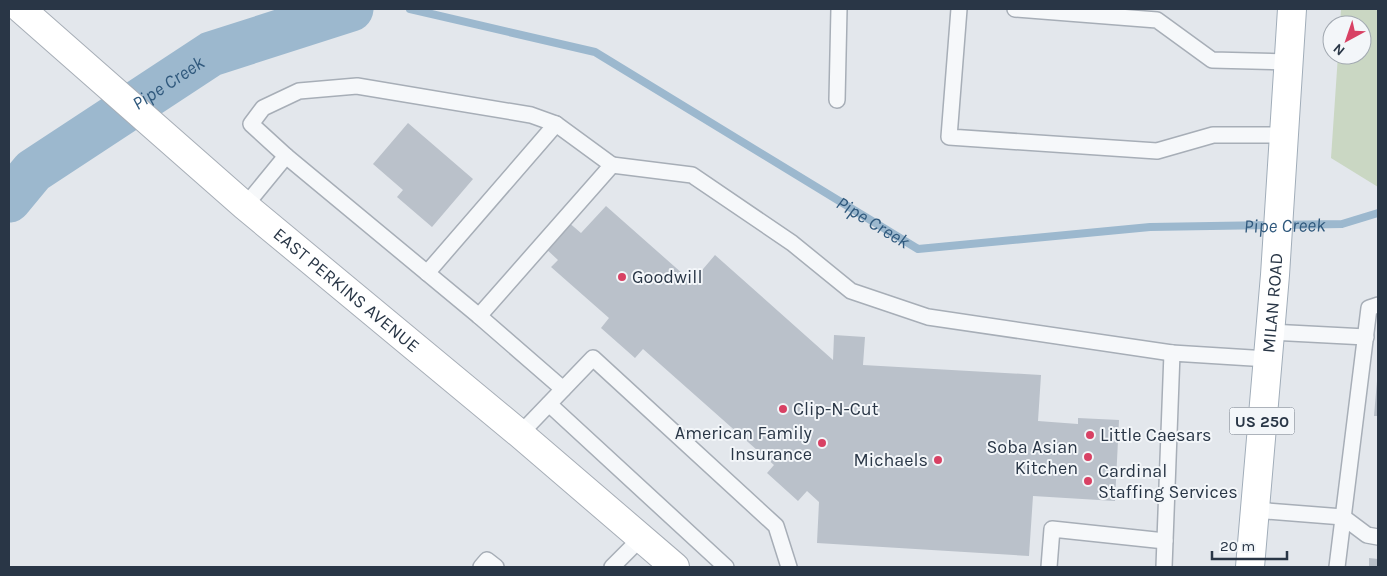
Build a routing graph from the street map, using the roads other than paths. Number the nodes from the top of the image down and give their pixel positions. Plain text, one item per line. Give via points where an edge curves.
1 (21, 9) edge
2 (839, 9) edge
3 (959, 9) edge
4 (1015, 9) edge
5 (1292, 9) edge
6 (1289, 62) junction
7 (836, 100) dead end
8 (556, 124) junction
9 (1284, 135) junction
10 (286, 156) junction
11 (612, 165) junction
12 (245, 206) junction
13 (427, 273) junction
14 (1378, 305) edge
15 (479, 316) junction
16 (1270, 332) junction
17 (1366, 337) junction
18 (1172, 354) junction
19 (1268, 359) junction
20 (563, 389) junction
21 (548, 404) junction
22 (520, 434) junction
23 (1255, 510) junction
24 (1343, 517) junction
25 (1378, 537) edge
26 (641, 538) junction
27 (1164, 541) junction
28 (481, 567) edge
29 (496, 567) edge
30 (612, 567) edge
31 (676, 567) edge
32 (726, 567) edge
33 (789, 567) edge
34 (1049, 567) edge
35 (1164, 567) edge
36 (1250, 567) edge
37 (1336, 567) edge

1 - 12 main road, EAST PERKINS AVENUE
2 - 7 lane
3 - 9 lane via 949,137 1157,151 1214,135
4 - 6 lane via 1157,20 1212,60
5 - 6 main road, MILAN ROAD / US 250
6 - 9 main road, MILAN ROAD / US 250
8 - 10 lane via 531,115 357,86 300,91 263,108 251,124
8 - 11 lane
8 - 13 lane
9 - 16 main road, MILAN ROAD / US 250
10 - 12 lane
10 - 13 lane
11 - 15 lane
11 - 18 lane via 692,176 792,243 850,291 919,315
12 - 22 main road, EAST PERKINS AVENUE
13 - 15 lane
14 - 17 lane via 1369,308
15 - 20 lane
16 - 17 lane
16 - 19 main road, MILAN ROAD / US 250
17 - 24 lane
18 - 19 lane
18 - 27 lane
19 - 23 main road, MILAN ROAD / US 250
20 - 21 lane
20 - 33 lane via 593,358 776,526
21 - 22 lane
21 - 32 lane
22 - 26 main road, EAST PERKINS AVENUE
23 - 24 lane
23 - 36 main road, MILAN ROAD / US 250
24 - 25 lane via 1367,535
24 - 37 lane
26 - 30 lane
26 - 31 main road, EAST PERKINS AVENUE
27 - 34 lane via 1052,530
27 - 35 lane
28 - 29 lane via 487,560

